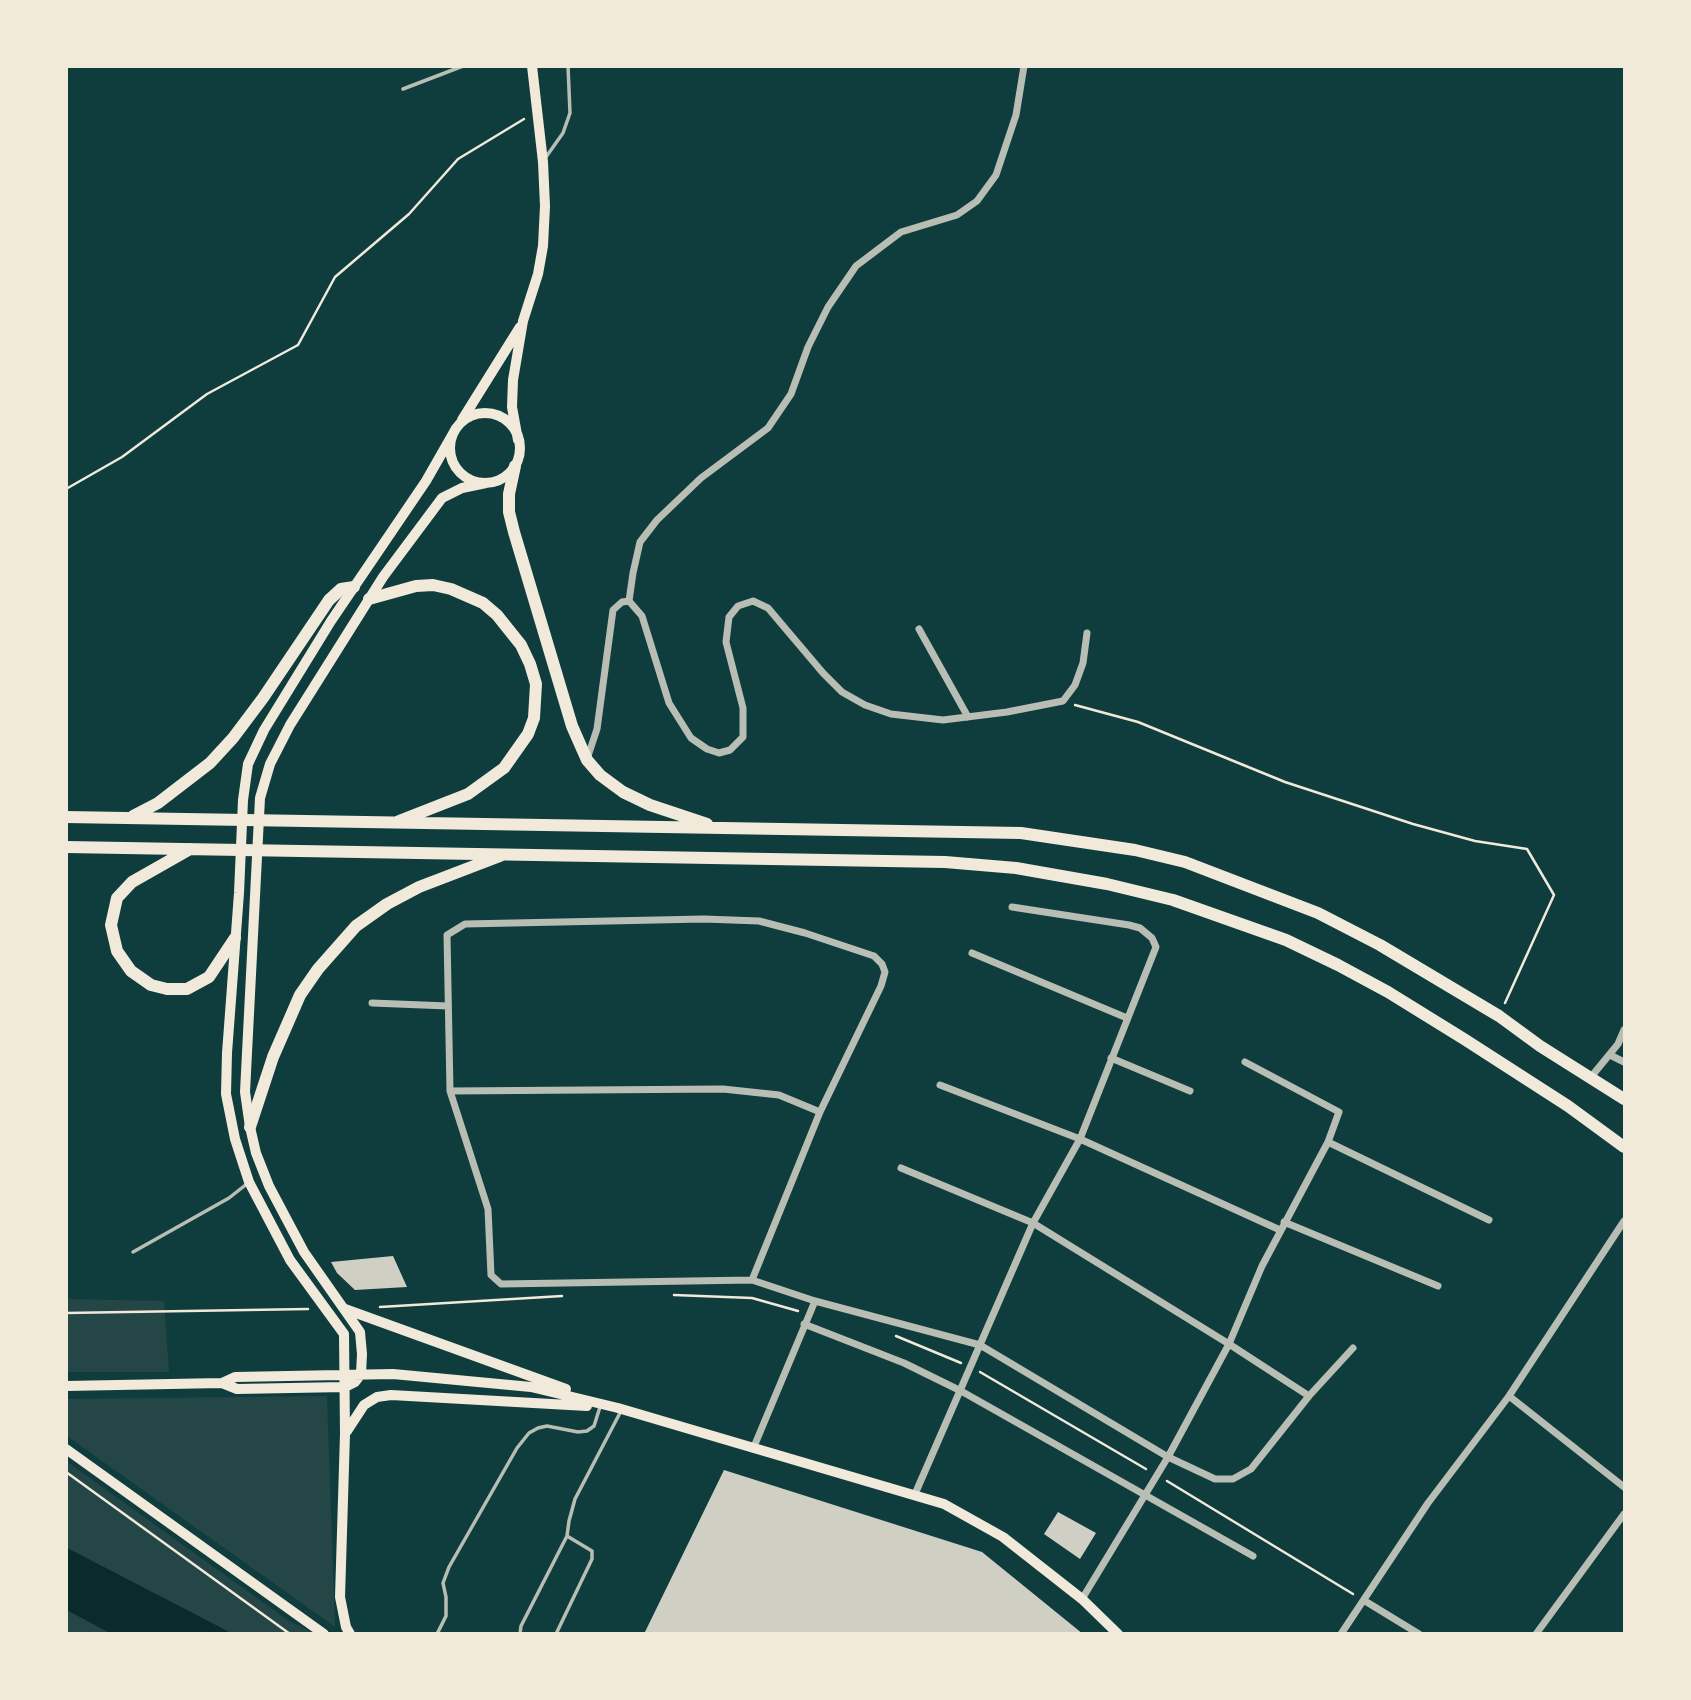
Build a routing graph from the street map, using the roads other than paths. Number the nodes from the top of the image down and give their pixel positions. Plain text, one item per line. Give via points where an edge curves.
1 (463, 66) edge
2 (532, 66) edge
3 (568, 66) edge
4 (1024, 66) edge
5 (403, 89) dead end
6 (543, 162) junction
7 (523, 321) junction
8 (457, 428) junction
9 (519, 440) junction
10 (515, 466) junction
11 (486, 483) junction
12 (354, 587) junction
13 (369, 599) junction
14 (629, 601) junction
15 (919, 629) dead end
16 (1087, 633) dead end
17 (968, 717) junction
18 (587, 760) junction
19 (66, 817) edge
20 (129, 818) junction
21 (393, 823) junction
22 (717, 828) junction
23 (66, 847) edge
24 (191, 848) junction
25 (508, 853) junction
26 (1012, 907) dead end
27 (235, 938) junction
28 (972, 953) dead end
29 (372, 1003) dead end
30 (448, 1006) junction
31 (1127, 1018) junction
32 (1625, 1030) edge
33 (1610, 1055) junction
34 (1111, 1058) junction
35 (1245, 1062) dead end
36 (1625, 1062) edge
37 (1591, 1077) junction
38 (940, 1085) dead end
39 (450, 1091) junction
40 (1190, 1091) dead end
41 (1625, 1099) edge
42 (820, 1112) junction
43 (250, 1127) junction
44 (1080, 1139) junction
45 (1328, 1142) junction
46 (1625, 1147) edge
47 (901, 1168) dead end
48 (249, 1182) junction
49 (1489, 1220) dead end
50 (1625, 1221) edge
51 (1033, 1223) junction
52 (1282, 1226) junction
53 (133, 1252) dead end
54 (752, 1280) junction
55 (1438, 1286) dead end
56 (815, 1300) junction
57 (345, 1309) junction
58 (804, 1324) junction
59 (1229, 1343) junction
60 (980, 1345) junction
61 (1353, 1348) dead end
62 (344, 1373) junction
63 (361, 1374) junction
64 (222, 1383) junction
65 (66, 1387) edge
66 (345, 1387) junction
67 (961, 1391) junction
68 (1309, 1396) junction
69 (1509, 1396) junction
70 (600, 1407) junction
71 (620, 1408) junction
72 (345, 1434) junction
73 (66, 1449) edge
74 (753, 1449) junction
75 (1168, 1457) junction
76 (1625, 1487) edge
77 (915, 1494) junction
78 (1145, 1496) junction
79 (1625, 1514) edge
80 (567, 1536) junction
81 (1253, 1556) dead end
82 (1082, 1599) junction
83 (1365, 1601) junction
84 (324, 1633) edge
85 (350, 1633) edge
86 (437, 1633) edge
87 (520, 1633) edge
88 (556, 1633) edge
89 (1118, 1633) edge
90 (1341, 1633) edge
91 (1419, 1633) edge
92 (1536, 1633) edge

1 - 5 lane
2 - 6 main road
3 - 6 lane via 570,113 563,133
4 - 14 street via 1016,115 996,175 977,201 957,215 901,232 856,266 828,307 791,394 768,428 701,478 640,542
6 - 7 main road via 543,246
7 - 8 main road
7 - 9 main road via 512,407
8 - 9 main road via 476,414 494,415 510,424
8 - 11 main road via 450,452 458,471
8 - 12 main road
9 - 10 main road
10 - 11 main road via 502,478
10 - 18 highway via 509,494 512,522 572,726
11 - 13 main road via 442,498
12 - 20 highway via 341,589 329,600 233,738 210,763 158,803
12 - 27 main road via 283,696 248,764
13 - 21 highway via 433,585 483,603 521,645 536,684 528,734 504,768 468,794
13 - 43 main road via 290,724 270,764 260,799 245,1092
14 - 17 street via 642,616 668,703 691,738 707,749 730,750 743,737 743,708 726,642 729,617 738,606 753,601 768,608 842,692 865,705 891,714 943,720
14 - 18 street via 614,610 597,729
15 - 17 street
16 - 17 street via 1083,663 1063,701
18 - 22 highway via 623,792
19 - 20 highway
20 - 21 highway
21 - 22 highway
22 - 37 highway via 1021,833 1185,862 1318,912 1499,1016
23 - 24 highway
24 - 25 highway
24 - 27 highway via 132,882 117,898 111,925 117,951 131,971 151,985 187,989 209,977
25 - 43 highway via 419,887 356,926 300,995
25 - 46 highway via 969,864 1040,872 1173,900 1286,940 1388,992
26 - 31 street via 1129,925 1152,938 1156,947
27 - 48 main road via 226,1094
28 - 31 street
29 - 30 street
30 - 39 street
30 - 42 street via 447,935 465,924 704,919 759,921 805,933 874,956 885,972
31 - 34 street
32 - 33 street
33 - 36 street
33 - 37 street
34 - 40 street
34 - 44 street
35 - 45 street via 1339,1112
37 - 41 highway
38 - 44 street
39 - 42 street via 723,1090 779,1095
39 - 54 street via 488,1209 491,1275 501,1284
42 - 54 street
43 - 57 main road via 269,1186 304,1252
44 - 51 street
44 - 52 street
45 - 49 street
45 - 52 street
47 - 51 street
48 - 53 lane
48 - 62 main road via 290,1259 344,1334
50 - 69 street
51 - 59 street
51 - 60 street
52 - 55 street
52 - 59 street
54 - 56 street
56 - 58 street
56 - 60 street
57 - 63 main road via 360,1332
57 - 71 main road
58 - 67 street
58 - 74 street
59 - 68 street
59 - 75 street
60 - 67 street
60 - 75 street
61 - 68 street
62 - 63 main road
62 - 64 main road via 235,1377
62 - 66 main road
63 - 66 main road
63 - 71 main road via 531,1387
64 - 65 main road
64 - 66 main road via 237,1389
66 - 72 main road
67 - 77 street
67 - 78 street
68 - 75 street via 1251,1469 1233,1479 1215,1479
69 - 76 street
69 - 83 street via 1428,1503
70 - 71 main road
70 - 72 main road via 391,1395 364,1405
70 - 86 lane via 594,1426 587,1431 538,1428 517,1448 449,1567 443,1583 446,1616
71 - 74 main road
71 - 80 lane via 575,1499
72 - 85 main road via 341,1597
73 - 84 main road
74 - 77 main road
75 - 78 street
77 - 82 main road via 944,1504 1003,1537
78 - 81 street
78 - 82 street
79 - 92 street
80 - 87 lane
80 - 88 lane via 592,1551 592,1559
82 - 89 main road
83 - 90 street
83 - 91 street

